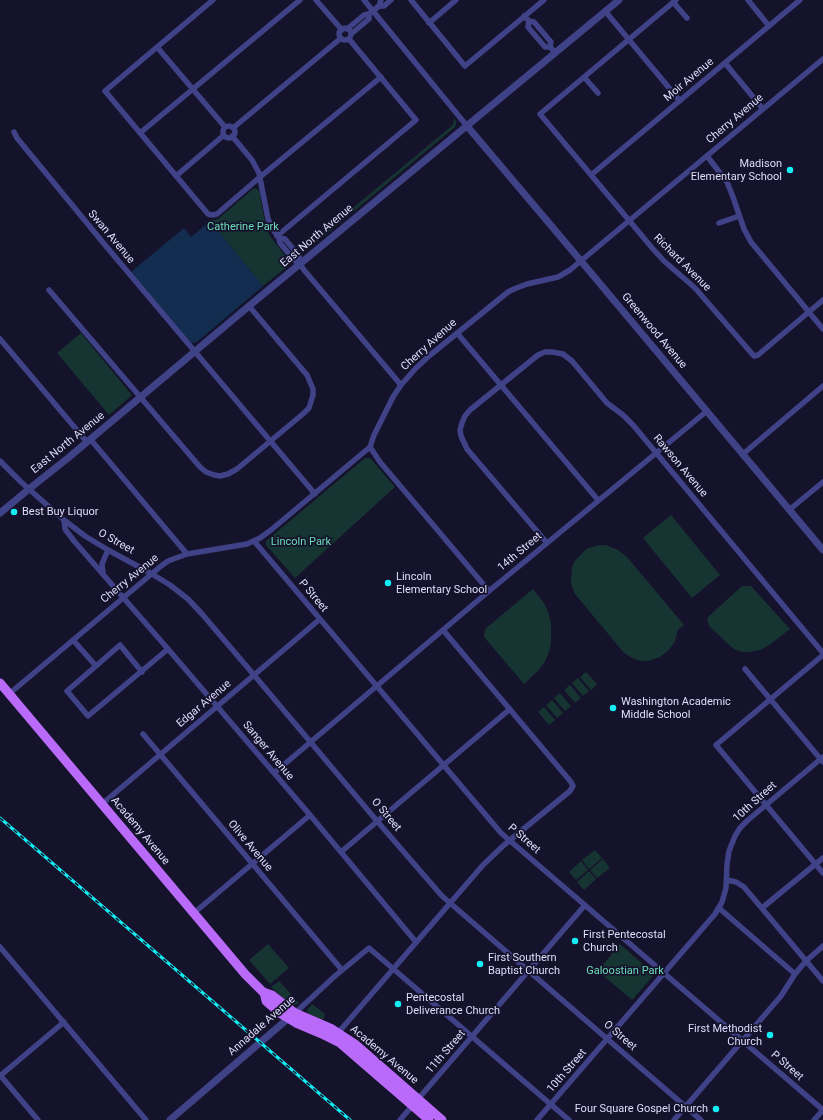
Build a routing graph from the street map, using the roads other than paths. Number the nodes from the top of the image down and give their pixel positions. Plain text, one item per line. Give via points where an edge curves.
1 (213, 0) edge
2 (300, 0) edge
3 (316, 0) edge
4 (364, 0) edge
5 (391, 0) edge
6 (411, 0) edge
7 (456, 0) edge
8 (544, 0) edge
9 (619, 0) edge
10 (748, 0) edge
11 (800, 0) edge
12 (674, 1) edge
13 (380, 3) edge
14 (605, 11) junction
15 (371, 13) junction
16 (687, 18) dead end
17 (526, 19) junction
18 (429, 22) junction
19 (769, 26) junction
20 (344, 30) junction
21 (350, 37) junction
22 (341, 38) junction
23 (629, 39) junction
24 (157, 46) junction
25 (552, 50) junction
26 (823, 59) edge
27 (725, 63) junction
28 (380, 77) junction
29 (584, 77) junction
30 (193, 89) junction
31 (598, 93) dead end
32 (680, 100) junction
33 (763, 109) junction
34 (467, 126) junction
35 (225, 127) junction
36 (233, 128) junction
37 (14, 132) dead end
38 (140, 133) junction
39 (224, 135) junction
40 (232, 136) junction
41 (707, 156) junction
42 (591, 175) junction
43 (176, 176) junction
44 (260, 177) junction
45 (739, 216) junction
46 (629, 221) junction
47 (719, 223) dead end
48 (278, 237) junction
49 (581, 261) junction
50 (300, 264) junction
51 (49, 290) dead end
52 (823, 300) edge
53 (249, 306) junction
54 (809, 312) junction
55 (823, 329) edge
56 (457, 333) junction
57 (0, 339) edge
58 (195, 352) junction
59 (401, 385) junction
60 (501, 385) junction
61 (822, 389) edge
62 (140, 397) junction
63 (707, 411) junction
64 (89, 441) junction
65 (270, 441) junction
66 (370, 447) junction
67 (656, 452) junction
68 (743, 454) junction
69 (0, 461) edge
70 (823, 482) edge
71 (29, 489) junction
72 (315, 494) junction
73 (598, 500) junction
74 (789, 510) junction
75 (0, 514) edge
76 (64, 520) junction
77 (254, 541) junction
78 (547, 543) junction
79 (108, 550) junction
80 (823, 550) edge
81 (187, 554) junction
82 (103, 573) junction
83 (152, 574) junction
84 (489, 591) junction
85 (124, 597) junction
86 (320, 619) junction
87 (443, 630) junction
88 (73, 640) junction
89 (168, 649) junction
90 (823, 654) edge
91 (96, 666) junction
92 (745, 669) dead end
93 (142, 672) junction
94 (254, 674) junction
95 (0, 683) edge
96 (376, 686) junction
97 (9, 694) junction
98 (770, 699) junction
99 (217, 706) junction
100 (510, 709) junction
101 (143, 734) dead end
102 (310, 742) junction
103 (160, 755) junction
104 (822, 759) edge
105 (443, 765) junction
106 (274, 773) junction
107 (102, 804) junction
108 (766, 805) junction
109 (310, 815) junction
110 (377, 821) junction
111 (510, 841) junction
112 (341, 852) junction
113 (823, 858) edge
114 (252, 864) junction
115 (816, 864) junction
116 (823, 872) edge
117 (727, 880) junction
118 (450, 903) junction
119 (585, 906) junction
120 (719, 908) junction
121 (762, 908) junction
122 (194, 913) junction
123 (416, 942) junction
124 (823, 946) edge
125 (0, 947) edge
126 (806, 961) junction
127 (393, 969) junction
128 (342, 970) junction
129 (528, 971) junction
130 (664, 973) junction
131 (795, 974) junction
132 (823, 981) edge
133 (292, 1016) junction
134 (64, 1022) junction
135 (336, 1036) junction
136 (472, 1036) junction
137 (607, 1039) junction
138 (743, 1041) junction
139 (354, 1056) junction
140 (383, 1068) junction
141 (0, 1075) edge
142 (415, 1102) junction
143 (551, 1104) junction
144 (686, 1106) junction
145 (823, 1110) edge
146 (38, 1120) edge
147 (146, 1120) edge
148 (170, 1120) edge
149 (400, 1120) edge
150 (429, 1120) edge
151 (442, 1120) edge
152 (537, 1120) edge
153 (569, 1120) edge
154 (674, 1120) edge
155 (701, 1120) edge
156 (814, 1120) edge

1 - 24 street
2 - 30 street
3 - 20 street
4 - 15 street
5 - 13 street via 384,6
6 - 18 street
7 - 18 street
8 - 17 street
9 - 14 street, East North Avenue
10 - 19 street
11 - 19 street, Moir Avenue
12 - 16 street
12 - 23 street
13 - 15 street
14 - 23 street
14 - 25 street, East North Avenue
15 - 20 street via 364,15
15 - 21 street via 369,19
15 - 34 street
17 - 18 street via 465,66
17 - 25 street via 534,22 551,42
19 - 27 street, Moir Avenue
20 - 21 street via 349,30
20 - 22 street
21 - 22 street via 344,40
21 - 28 street
22 - 36 street
23 - 29 street
23 - 32 street
24 - 30 street
24 - 38 street via 105,91
25 - 34 street, East North Avenue
26 - 33 street, Cherry Avenue
27 - 32 street, Moir Avenue
27 - 33 street
28 - 44 street
28 - 48 street via 416,120
29 - 31 street
29 - 42 street, Richard Avenue via 540,114
30 - 35 street
30 - 38 street
32 - 42 street, Moir Avenue
33 - 41 street, Cherry Avenue
34 - 49 street, Greenwood Avenue
34 - 50 street, East North Avenue
35 - 36 street
35 - 39 street
36 - 40 street
37 - 58 street, Swan Avenue
38 - 43 street
39 - 40 street via 229,138
39 - 43 street
40 - 44 street via 252,160
41 - 45 street via 727,182
41 - 46 street, Cherry Avenue
42 - 46 street, Richard Avenue
43 - 44 street via 212,216
44 - 48 street via 268,218
45 - 47 street
45 - 54 street via 751,242
46 - 49 street, Cherry Avenue
46 - 54 street, Richard Avenue via 658,255 698,291 754,356
48 - 50 street via 285,239 299,256
49 - 56 street, Cherry Avenue via 558,277 527,284 508,292
49 - 63 street, Greenwood Avenue
50 - 53 street, East North Avenue
50 - 59 street
51 - 62 street
52 - 54 street, Richard Avenue
53 - 58 street, East North Avenue
53 - 65 street via 307,375 313,389 309,408
54 - 55 street
56 - 59 street, Cherry Avenue via 416,368
56 - 60 street
57 - 64 street
58 - 62 street, East North Avenue
58 - 65 street, Swan Avenue
59 - 66 street, Cherry Avenue
60 - 67 street, Rawson Avenue via 538,355 545,352 563,354
60 - 73 street
60 - 78 street, Rawson Avenue via 465,416 460,430 461,436 467,449
61 - 68 street
62 - 64 street, East North Avenue
62 - 65 street via 200,467 214,475 228,474 237,469
63 - 67 street, 14th Street
63 - 68 street, Greenwood Avenue
64 - 71 street, East North Avenue
64 - 81 street
65 - 72 street, Swan Avenue
66 - 72 street, Cherry Avenue
66 - 84 street
67 - 73 street, 14th Street
67 - 90 street, Rawson Avenue
68 - 74 street, Greenwood Avenue
69 - 71 street, Sanger Avenue
70 - 74 street
71 - 75 street, East North Avenue
71 - 76 street, Sanger Avenue
72 - 77 street, Cherry Avenue
73 - 78 street, 14th Street
74 - 80 street, Greenwood Avenue
76 - 79 street, O Street
76 - 82 street, Sanger Avenue via 65,529
77 - 81 street, Cherry Avenue via 239,546
77 - 86 street, P Street
78 - 84 street, 14th Street
79 - 82 street via 102,564
79 - 83 street, O Street
81 - 83 street, Cherry Avenue via 168,561
82 - 85 street, Sanger Avenue
83 - 85 street, Cherry Avenue
83 - 94 street, O Street via 195,606
84 - 87 street, 14th Street
85 - 88 street, Cherry Avenue
85 - 89 street, Sanger Avenue
86 - 94 street, Edgar Avenue
86 - 96 street, P Street
87 - 96 street, 14th Street
87 - 100 street
88 - 91 street
88 - 97 street, Cherry Avenue
89 - 93 street
89 - 99 street, Sanger Avenue
90 - 98 street
91 - 93 street via 120,645
91 - 93 street via 66,691 88,716
92 - 98 street
94 - 99 street, Edgar Avenue
94 - 102 street, O Street
95 - 97 main road, Academy Avenue
96 - 102 street, 14th Street
96 - 105 street, P Street
97 - 107 main road, Academy Avenue
98 - 104 street
98 - 108 street via 716,745
99 - 103 street, Edgar Avenue
99 - 106 street, Sanger Avenue
100 - 105 street
100 - 111 street via 573,786
101 - 103 street, Olive Avenue
102 - 106 street, 14th Street
102 - 110 street, O Street
103 - 107 street, Edgar Avenue
103 - 114 street, Olive Avenue
104 - 108 street, 10th Street
105 - 110 street
105 - 111 street, P Street via 500,833
106 - 109 street, Sanger Avenue
107 - 122 main road, Academy Avenue
108 - 115 street
108 - 117 street, 10th Street via 744,824 735,836 729,851
109 - 112 street, Sanger Avenue
109 - 114 street
110 - 112 street
110 - 118 street, O Street
111 - 118 street via 483,865
111 - 119 street, P Street
112 - 123 street, Sanger Avenue
113 - 115 street
114 - 122 street
114 - 128 street, Olive Avenue
115 - 116 street
115 - 121 street
117 - 120 street, 10th Street
117 - 121 street via 744,887
118 - 123 street
118 - 129 street, O Street
119 - 129 street, 11th Street
119 - 130 street, P Street
120 - 130 street, 10th Street
120 - 131 street
121 - 126 street
122 - 133 main road, Academy Avenue via 264,992 266,1001 281,1014
123 - 127 street
124 - 126 street
125 - 134 street
126 - 131 street
126 - 132 street
127 - 128 street, Annadale Avenue via 369,948
127 - 135 street
127 - 136 street
128 - 133 street, Annadale Avenue
129 - 136 street, 11th Street
129 - 137 street, O Street
130 - 137 street, 10th Street
130 - 138 street, P Street
131 - 138 street via 781,996
133 - 135 main road, Academy Avenue
133 - 148 street, Annadale Avenue
134 - 141 street
134 - 147 street
135 - 139 main road, Academy Avenue
135 - 140 main road, Academy Avenue via 355,1044
136 - 142 street, 11th Street
136 - 143 street
137 - 143 street, 10th Street
137 - 144 street, O Street
138 - 144 street
138 - 145 street, P Street
139 - 140 main road via 361,1056
139 - 142 main road, Academy Avenue
140 - 142 main road, Academy Avenue
141 - 146 street
142 - 149 street, 11th Street
142 - 150 main road, Academy Avenue
142 - 151 main road, Academy Avenue
143 - 152 street, 10th Street
143 - 153 street
144 - 154 street
144 - 155 street, O Street
145 - 156 street

